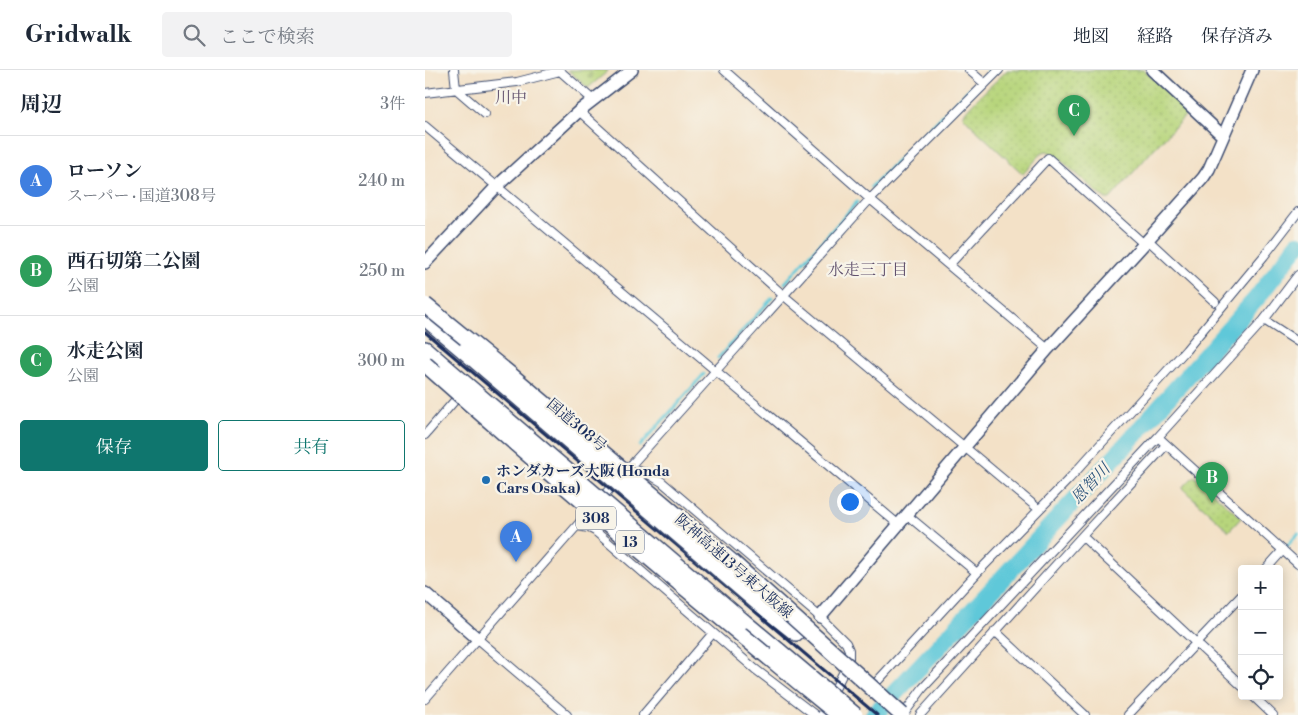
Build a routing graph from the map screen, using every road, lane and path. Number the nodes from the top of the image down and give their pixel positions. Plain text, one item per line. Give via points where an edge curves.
1 (455, 70) edge
2 (632, 70) edge
3 (724, 70) edge
4 (969, 70) edge
5 (999, 70) edge
6 (1152, 70) edge
7 (1252, 70) edge
8 (985, 84) junction
9 (456, 89) junction
10 (425, 93) edge
11 (593, 100) junction
12 (579, 111) junction
13 (485, 114) dead end
14 (425, 126) edge
15 (1223, 136) junction
16 (497, 186) junction
17 (870, 199) junction
18 (1298, 212) edge
19 (1146, 242) junction
20 (425, 263) edge
21 (949, 266) junction
22 (1298, 275) edge
23 (783, 295) junction
24 (425, 300) edge
25 (1215, 302) dead end
26 (425, 305) edge
27 (425, 318) edge
28 (1264, 320) junction
29 (1298, 342) edge
30 (425, 349) edge
31 (1048, 349) junction
32 (425, 364) edge
33 (425, 371) edge
34 (716, 371) junction
35 (455, 399) junction
36 (425, 435) edge
37 (1158, 437) junction
38 (1166, 445) junction
39 (965, 448) junction
40 (629, 469) junction
41 (1035, 506) dead end
42 (589, 512) junction
43 (907, 515) junction
44 (899, 525) junction
45 (577, 526) junction
46 (608, 535) junction
47 (1082, 536) junction
48 (1283, 550) junction
49 (1298, 564) edge
50 (1270, 565) edge
51 (977, 573) junction
52 (425, 593) edge
53 (1238, 598) edge
54 (820, 617) junction
55 (800, 628) junction
56 (995, 631) junction
57 (713, 633) junction
58 (477, 639) junction
59 (1197, 643) junction
60 (774, 656) junction
61 (1238, 682) edge
62 (872, 687) junction
63 (425, 699) edge
64 (886, 700) junction
65 (1257, 700) edge
66 (902, 714) edge
67 (567, 715) edge
68 (643, 715) edge
69 (815, 715) edge
70 (821, 715) edge
71 (838, 715) edge
72 (855, 715) edge
73 (920, 715) edge
74 (1085, 715) edge
75 (1128, 715) edge
76 (1273, 715) edge

1 - 9 street
2 - 11 street
3 - 17 street
4 - 8 street
5 - 8 street
6 - 15 street
7 - 15 street
8 - 17 street
9 - 10 street
9 - 11 street via 517,82 561,70
9 - 13 street
11 - 12 street
12 - 16 street
12 - 23 street
14 - 16 street
15 - 19 street via 1203,178
16 - 20 street
16 - 34 street
17 - 21 street
17 - 23 street
18 - 51 street via 1187,350
19 - 21 street via 1048,158
19 - 25 street
19 - 31 street
21 - 31 street
22 - 28 street
23 - 34 street
23 - 39 street
24 - 40 highway, 国道308号
26 - 66 highway, 阪神高速13号東大阪線, bridge via 732,562
27 - 55 highway, bridge via 758,603
28 - 29 street
28 - 37 street
30 - 60 highway, bridge via 743,620
31 - 39 street
32 - 71 highway, 13, bridge via 700,601
33 - 35 highway, 308
34 - 40 street
34 - 44 street
35 - 36 street
35 - 42 highway, 308
37 - 38 street
37 - 66 street
38 - 47 street
38 - 48 street
39 - 41 street
39 - 43 street
40 - 42 street
40 - 54 street via 657,478
40 - 55 highway, 国道308号 via 752,574
42 - 45 street
42 - 46 highway, 308
43 - 44 street
43 - 51 street
44 - 54 street
45 - 46 street
45 - 58 street
46 - 57 street
46 - 60 highway, 308 via 711,615
47 - 56 street
47 - 59 street
48 - 49 street
48 - 50 street
51 - 62 street
52 - 58 street
53 - 59 street
54 - 70 street via 846,643 849,653 848,663
55 - 62 highway, 国道308号, bridge
55 - 64 highway via 863,690
56 - 73 street
56 - 74 street
57 - 68 street
57 - 69 street via 755,670
58 - 63 street
58 - 67 street
59 - 61 street
59 - 75 street
60 - 71 highway, 308, bridge
60 - 72 highway, bridge
62 - 64 highway, 国道308号, bridge
64 - 66 highway, 国道308号, bridge
65 - 76 street

